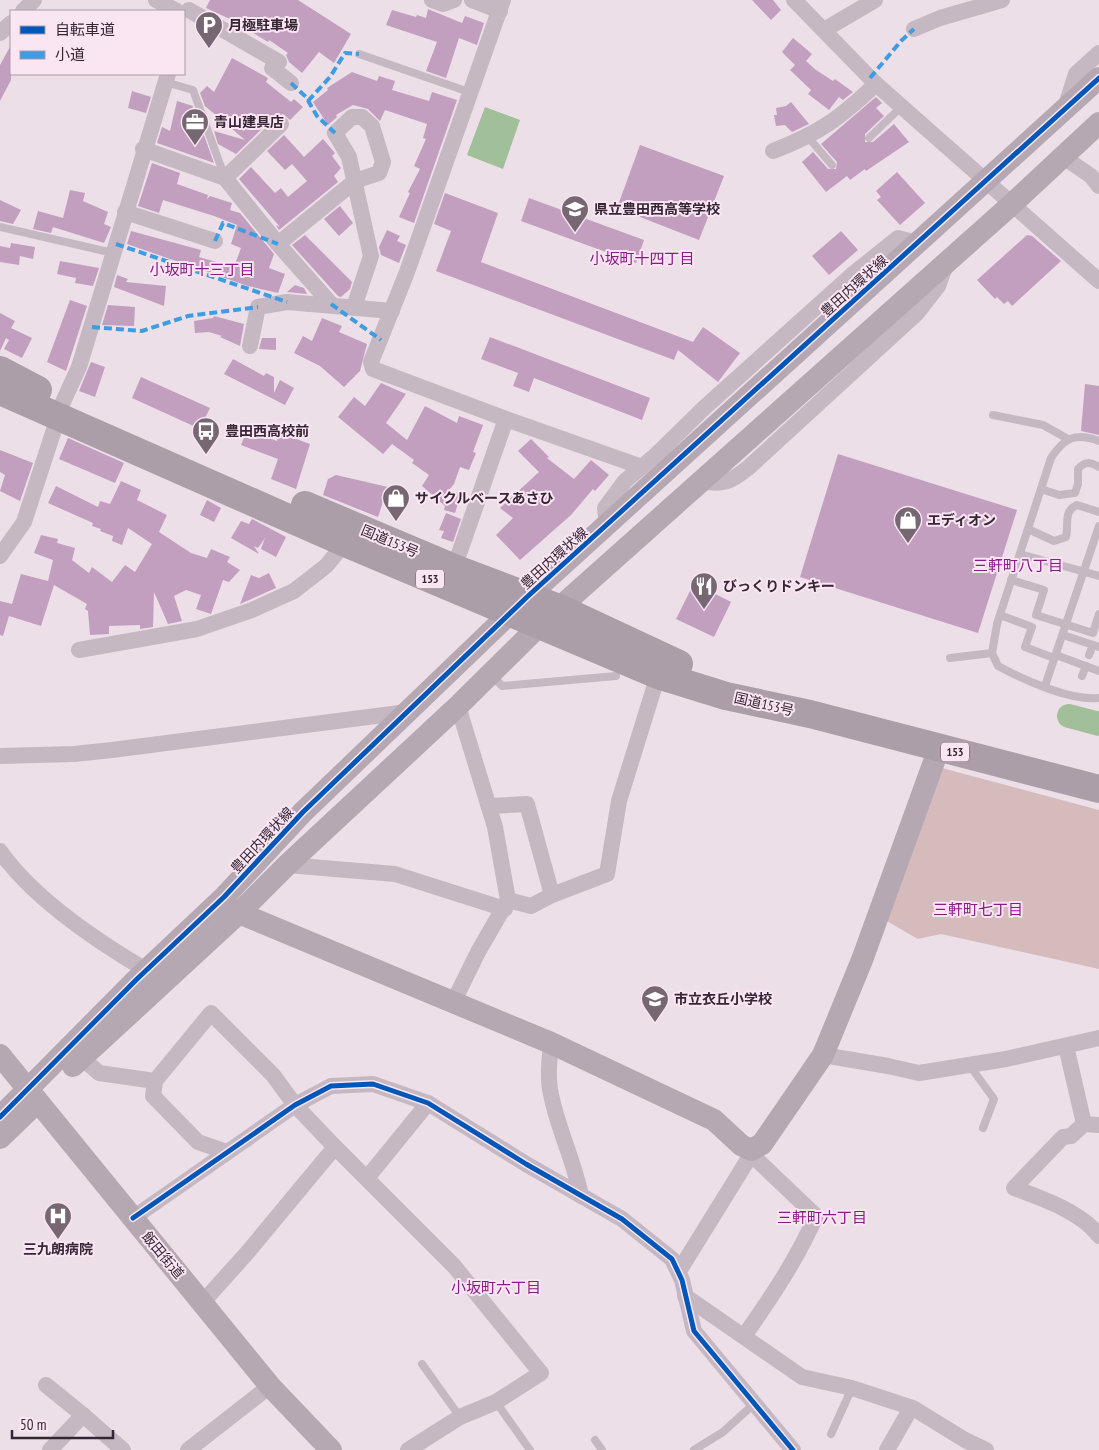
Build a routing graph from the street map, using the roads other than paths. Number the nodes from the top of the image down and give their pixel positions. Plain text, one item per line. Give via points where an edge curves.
1 (34, 0) edge
2 (156, 0) edge
3 (432, 0) edge
4 (454, 0) edge
5 (472, 0) edge
6 (794, 0) edge
7 (875, 0) edge
8 (998, 0) edge
9 (502, 6) edge
10 (24, 10) edge
11 (179, 10) edge
12 (186, 13) edge
13 (10, 24) edge
14 (914, 29) dead end
15 (824, 30) junction
16 (0, 33) edge
17 (1099, 53) edge
18 (360, 54) dead end
19 (167, 78) edge
20 (1099, 78) edge
21 (291, 82) dead end
22 (876, 84) junction
23 (472, 93) junction
24 (902, 106) junction
25 (1064, 110) junction
26 (1099, 123) edge
27 (281, 124) dead end
28 (808, 137) junction
29 (869, 138) dead end
30 (143, 148) junction
31 (773, 151) dead end
32 (1062, 156) junction
33 (832, 165) dead end
34 (225, 178) junction
35 (986, 180) junction
36 (1099, 186) edge
37 (1011, 205) junction
38 (125, 212) junction
39 (0, 227) edge
40 (215, 241) dead end
41 (918, 243) junction
42 (278, 244) junction
43 (113, 253) junction
44 (946, 261) junction
45 (1099, 281) edge
46 (331, 304) junction
47 (354, 307) junction
48 (392, 311) junction
49 (250, 346) dead end
50 (2, 388) edge
51 (61, 409) junction
52 (993, 415) dead end
53 (506, 420) junction
54 (1068, 439) junction
55 (1099, 441) edge
56 (1099, 466) edge
57 (642, 467) junction
58 (706, 478) junction
59 (1042, 489) junction
60 (1099, 512) edge
61 (607, 525) junction
62 (1099, 526) edge
63 (1028, 530) junction
64 (345, 543) junction
65 (1020, 554) junction
66 (0, 556) edge
67 (454, 568) junction
68 (1084, 572) junction
69 (1099, 576) edge
70 (1011, 580) junction
71 (519, 606) junction
72 (1099, 614) edge
73 (1000, 615) junction
74 (550, 617) junction
75 (1066, 624) junction
76 (1063, 634) junction
77 (1096, 646) edge
78 (79, 650) dead end
79 (992, 653) junction
80 (1089, 655) dead end
81 (1055, 656) junction
82 (950, 658) dead end
83 (1086, 666) junction
84 (1099, 671) edge
85 (490, 673) junction
86 (658, 674) junction
87 (616, 676) dead end
88 (1082, 676) dead end
89 (1045, 686) junction
90 (1099, 698) edge
91 (458, 706) junction
92 (407, 712) junction
93 (810, 714) junction
94 (939, 748) junction
95 (0, 756) edge
96 (1099, 789) edge
97 (488, 806) junction
98 (0, 851) edge
99 (287, 865) junction
100 (552, 895) junction
101 (217, 904) junction
102 (507, 904) junction
103 (239, 913) junction
104 (146, 970) junction
105 (454, 1001) junction
106 (1099, 1038) edge
107 (551, 1042) junction
108 (1066, 1046) junction
109 (0, 1055) edge
110 (823, 1055) junction
111 (81, 1057) junction
112 (970, 1066) junction
113 (155, 1081) junction
114 (34, 1095) junction
115 (428, 1103) junction
116 (295, 1105) junction
117 (0, 1117) edge
118 (1091, 1125) edge
119 (983, 1128) dead end
120 (0, 1138) edge
121 (335, 1147) junction
122 (751, 1150) junction
123 (227, 1152) junction
124 (367, 1178) junction
125 (580, 1196) junction
126 (133, 1218) junction
127 (1099, 1236) edge
128 (679, 1271) junction
129 (685, 1296) junction
130 (202, 1303) junction
131 (744, 1336) junction
132 (422, 1364) dead end
133 (46, 1385) dead end
134 (270, 1386) junction
135 (852, 1388) junction
136 (496, 1402) junction
137 (755, 1403) junction
138 (911, 1408) junction
139 (83, 1415) junction
140 (460, 1417) junction
141 (832, 1434) dead end
142 (595, 1440) dead end
143 (962, 1445) edge
144 (117, 1448) edge
145 (50, 1450) edge
146 (188, 1450) edge
147 (331, 1450) edge
148 (408, 1450) edge
149 (530, 1450) edge
150 (602, 1450) edge
151 (694, 1450) edge
152 (793, 1450) edge
153 (887, 1450) edge
154 (986, 1450) edge

1 - 10 street
2 - 11 street
3 - 4 street via 442,4
5 - 9 street
6 - 15 street
7 - 15 street
8 - 14 street
9 - 23 street
12 - 21 street via 279,62 272,68
13 - 16 street
15 - 22 street
17 - 25 street via 1076,74
18 - 23 lane
19 - 30 street
19 - 34 lane via 193,90
20 - 25 street, 豊田内環状線
22 - 24 street
22 - 28 street via 844,114
23 - 48 street
24 - 29 lane
24 - 35 street
25 - 35 street, 豊田内環状線
26 - 32 street, 豊田内環状線
27 - 34 street
28 - 31 street
28 - 33 lane
30 - 34 street
30 - 38 street
32 - 36 street via 1091,176
32 - 37 street, 豊田内環状線
34 - 42 street
35 - 37 street
35 - 41 street, 豊田内環状線
37 - 44 street, 豊田内環状線
37 - 45 street
38 - 40 street
38 - 43 street
39 - 43 lane
41 - 57 street via 898,238 853,274
41 - 61 street, 豊田内環状線
42 - 46 street
42 - 47 street via 355,181 371,256
43 - 51 street via 79,367
44 - 58 street, 豊田内環状線
44 - 58 street via 938,286 917,313 741,474 732,481 717,484
46 - 47 street
46 - 49 street via 287,302 258,307
47 - 48 street
48 - 53 street via 371,362 373,369
50 - 51 highway, 国道153号 / 153
51 - 64 highway, 国道153号 / 153
51 - 66 street via 24,522
51 - 67 highway, 国道153号 / 153
52 - 54 lane via 1043,425
53 - 57 street
53 - 67 street
54 - 55 lane via 1076,437
54 - 59 lane via 1061,443 1051,458
56 - 59 lane via 1091,462 1082,463 1078,469 1075,493 1059,495
57 - 61 street via 605,508
58 - 74 street, 豊田内環状線
59 - 63 lane
60 - 63 lane via 1077,504 1070,508 1066,516 1066,537 1054,541
61 - 71 street, 豊田内環状線
62 - 68 lane
63 - 65 lane
64 - 71 highway, 国道153号 / 153
64 - 78 street via 326,566 294,591 252,610 197,629
65 - 68 lane
65 - 70 lane
67 - 71 highway, 国道153号 / 153
68 - 69 lane
68 - 75 lane
70 - 73 lane
70 - 75 lane via 1044,590 1036,615
71 - 74 highway, 国道153号 / 153
71 - 92 street, 豊田内環状線
72 - 75 lane via 1092,633
73 - 79 lane
73 - 81 lane via 1032,628 1025,647
74 - 85 street, 豊田内環状線
74 - 86 highway, 国道153号 / 153
74 - 93 highway, 国道153号 / 153 via 683,666 787,699
75 - 76 lane
76 - 77 lane
76 - 81 lane
77 - 80 lane
79 - 82 lane
79 - 89 lane via 998,666
81 - 83 lane
81 - 89 lane
83 - 84 lane
83 - 88 lane
85 - 87 lane via 502,686
85 - 91 street, 豊田内環状線
86 - 93 highway, 国道153号 / 153 via 726,696
86 - 100 street via 618,801 607,874
89 - 90 lane via 1086,700
91 - 97 street
91 - 99 street, 豊田内環状線
92 - 95 street via 112,750
92 - 101 street, 豊田内環状線 via 303,812
93 - 94 highway, 国道153号 / 153
94 - 96 highway, 国道153号 / 153
94 - 110 street via 862,960
97 - 100 street via 527,804
97 - 102 street via 496,826
98 - 104 street via 15,872 99,942
99 - 102 street via 395,874
99 - 103 street, 豊田内環状線
100 - 102 street via 530,906
101 - 103 street
101 - 104 street, 豊田内環状線
102 - 105 street
103 - 105 street
103 - 111 street, 豊田内環状線
104 - 114 street, 豊田内環状線
105 - 107 street
106 - 108 street
107 - 122 street via 714,1120
107 - 125 street via 549,1086 559,1126 577,1174
108 - 112 street
108 - 118 street
109 - 114 street, 飯田街道
110 - 112 street via 918,1074
110 - 122 street via 762,1144
111 - 113 street via 99,1073
111 - 114 street, 豊田内環状線
112 - 119 lane via 994,1099
113 - 116 street via 211,1013 273,1075
113 - 123 street via 153,1096 198,1142
114 - 117 street, 豊田内環状線
114 - 120 street, 豊田内環状線
114 - 126 street, 飯田街道
115 - 116 street via 373,1084 331,1086
115 - 124 street
115 - 125 street
116 - 121 street
116 - 123 street
118 - 127 street via 1063,1137 1014,1188 1042,1198 1092,1225
121 - 124 street
121 - 130 street
122 - 128 street
122 - 131 street via 755,1158 816,1216 804,1243
123 - 126 street
124 - 136 street via 454,1266 541,1373
125 - 128 street via 642,1234 672,1259
126 - 130 street, 飯田街道
128 - 129 street
129 - 131 street
129 - 137 street via 694,1331
130 - 134 street, 飯田街道
131 - 135 street via 802,1378
132 - 140 lane
133 - 139 street
134 - 146 street
134 - 147 street, 飯田街道
135 - 138 street
135 - 141 lane
136 - 140 street
136 - 149 lane
137 - 151 lane via 723,1432
137 - 152 street
138 - 143 street
138 - 153 street
139 - 144 street
139 - 145 street
140 - 148 street
142 - 150 lane
143 - 154 street

